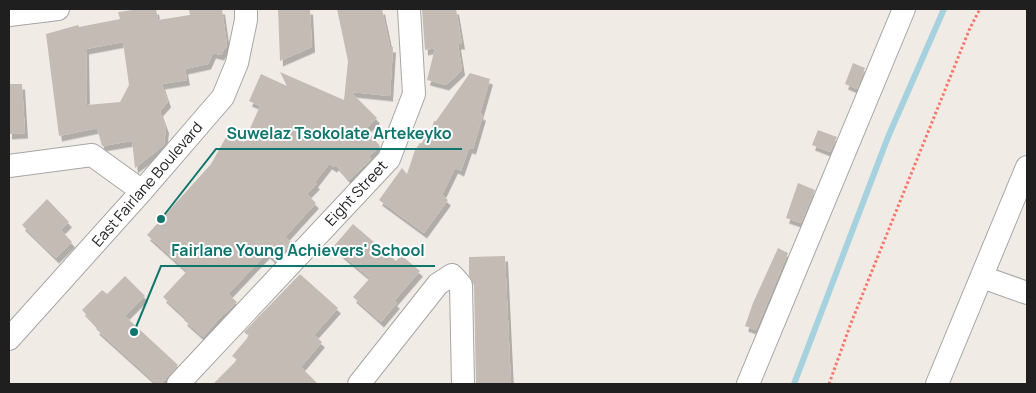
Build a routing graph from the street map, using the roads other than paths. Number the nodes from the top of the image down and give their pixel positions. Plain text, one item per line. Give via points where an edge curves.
1 (58, 9) edge
2 (246, 9) edge
3 (409, 9) edge
4 (904, 9) edge
5 (9, 16) edge
6 (9, 166) edge
7 (1027, 167) edge
8 (142, 191) junction
9 (982, 276) junction
10 (1027, 293) edge
11 (9, 339) edge
12 (178, 384) edge
13 (359, 384) edge
14 (463, 384) edge
15 (748, 384) edge
16 (938, 384) edge

1 - 5 street
2 - 8 street, East Fairlane Boulevard via 237,63 224,97
3 - 12 street, Eight Street via 414,94 389,159
4 - 15 street
6 - 8 street via 92,155
7 - 9 street
8 - 11 street, East Fairlane Boulevard
9 - 10 street
9 - 16 street
13 - 14 street via 438,284 452,275 461,284

